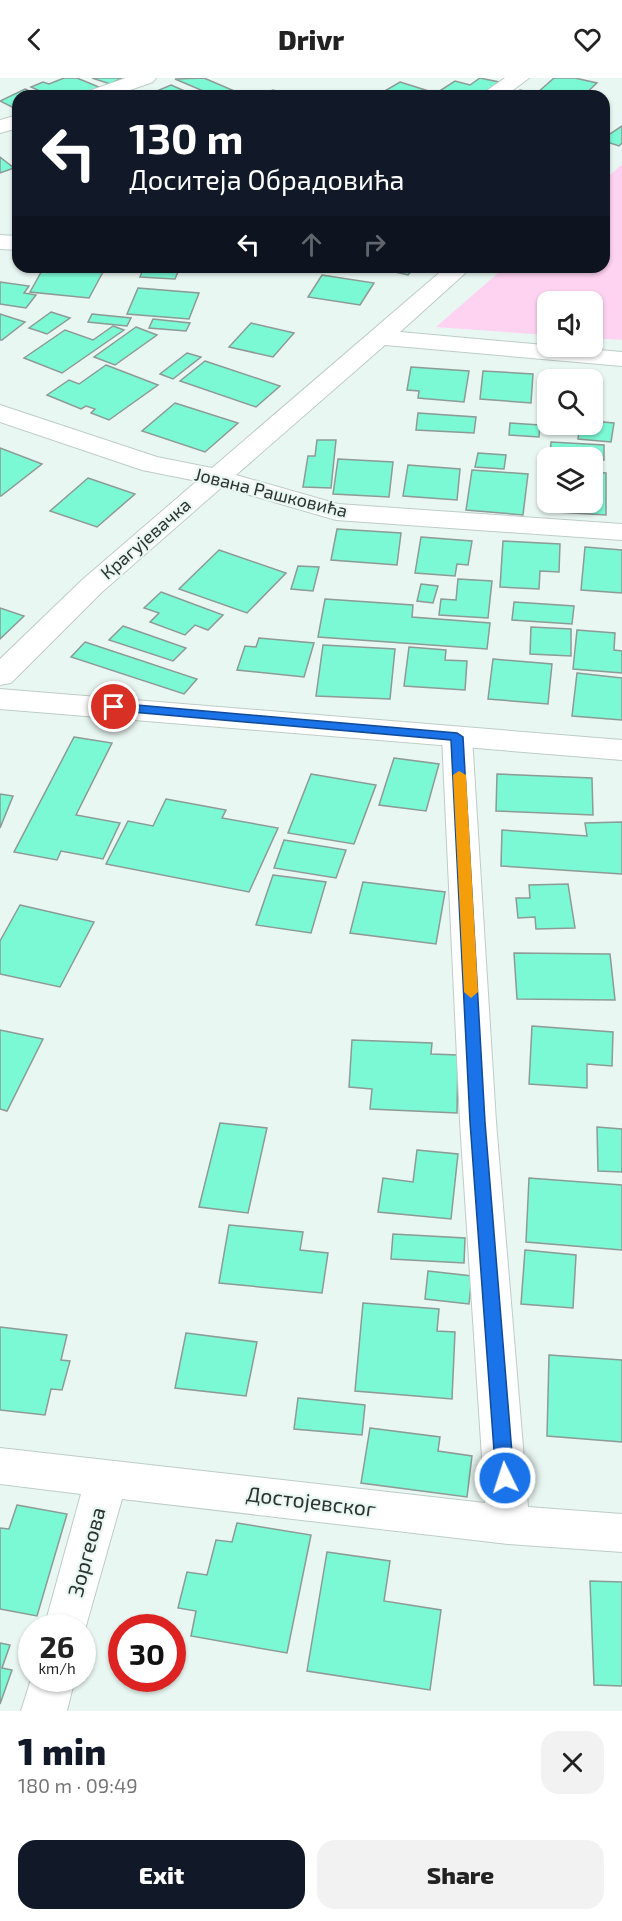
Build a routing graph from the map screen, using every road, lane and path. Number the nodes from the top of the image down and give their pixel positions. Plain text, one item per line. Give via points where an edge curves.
1 (146, 78) edge
2 (519, 78) edge
3 (111, 90) edge
4 (500, 90) edge
5 (453, 273) edge
6 (379, 337) junction
7 (622, 359) edge
8 (0, 413) edge
9 (215, 477) junction
10 (622, 532) edge
11 (0, 676) edge
12 (0, 699) edge
13 (457, 737) junction
14 (622, 750) edge
15 (0, 1466) edge
16 (107, 1478) junction
17 (508, 1526) junction
18 (622, 1533) edge
19 (70, 1614) edge
20 (49, 1692) edge
21 (44, 1711) edge

1 - 3 street
2 - 4 street
5 - 6 street, Крагујевачка
6 - 7 street
6 - 9 street, Крагујевачка
8 - 9 street, Јована Рашковића via 151,464
9 - 10 street, Јована Рашковића via 336,512
9 - 11 street, Крагујевачка via 92,586
12 - 13 street
13 - 14 street
13 - 17 street via 478,1122
15 - 16 street, Достојевског
16 - 17 street, Достојевског
16 - 19 street, Зоргеова
17 - 18 street, Достојевског
20 - 21 street

